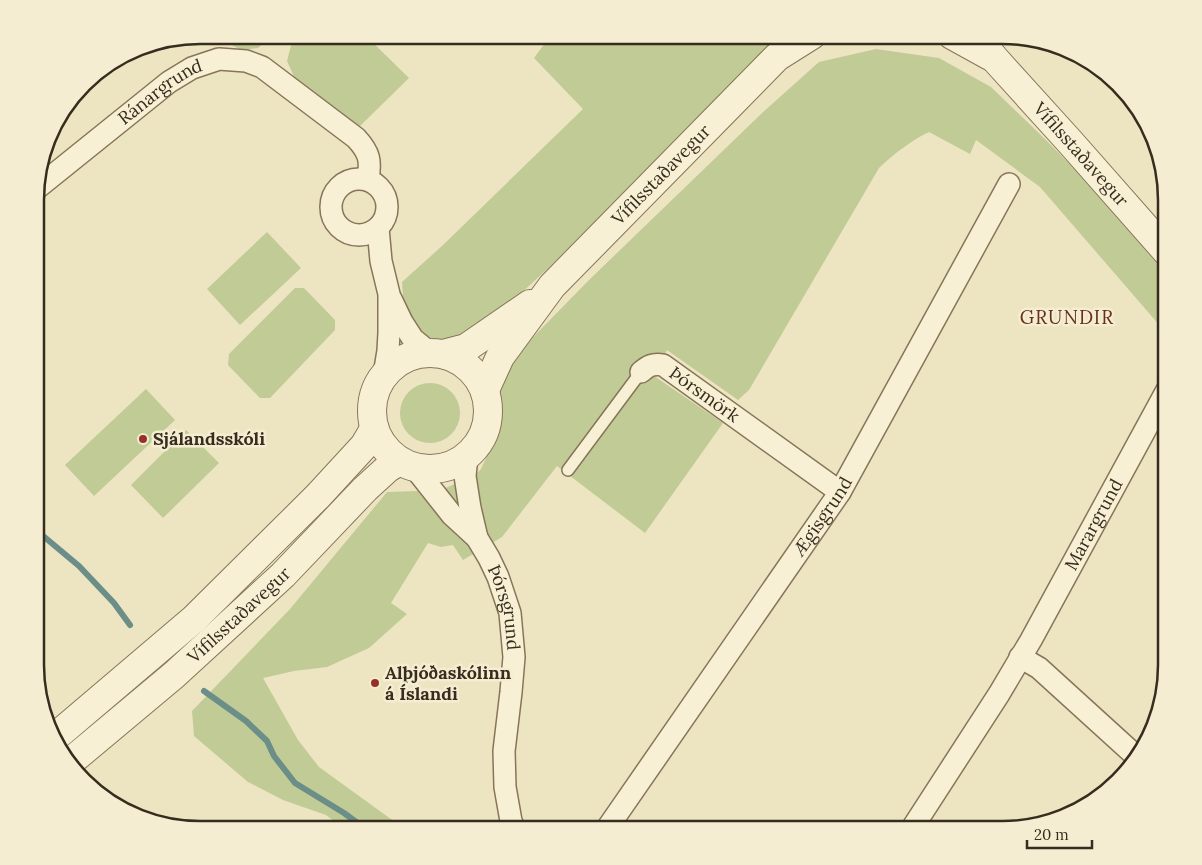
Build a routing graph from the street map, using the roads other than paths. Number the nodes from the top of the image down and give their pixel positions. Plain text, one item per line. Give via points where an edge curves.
1 (968, 44) edge
2 (983, 44) edge
3 (783, 46) edge
4 (994, 58) junction
5 (368, 180) junction
6 (45, 182) edge
7 (1009, 184) dead end
8 (378, 228) junction
9 (1158, 242) edge
10 (389, 294) junction
11 (545, 294) junction
12 (436, 353) junction
13 (641, 372) joint
14 (384, 375) junction
15 (485, 390) junction
16 (1158, 406) edge
17 (374, 429) junction
18 (467, 456) junction
19 (407, 464) junction
20 (568, 470) dead end
21 (840, 492) junction
22 (477, 538) junction
23 (1020, 658) junction
24 (60, 733) edge
25 (1131, 752) edge
26 (75, 758) edge
27 (511, 821) edge
28 (612, 821) edge
29 (917, 821) edge

1 - 4 street, Vífilsstaðavegur
2 - 4 street, Vífilsstaðavegur
3 - 11 street, Vífilsstaðavegur
4 - 9 street, Vífilsstaðavegur
5 - 6 street, Ránargrund via 368,155 356,138 262,67 246,60 219,59 192,68 169,82
5 - 8 street via 377,185 387,201 384,220
5 - 8 street via 349,181 341,186 335,194 332,212 335,221 350,233 360,235
7 - 21 street, Ægisgrund
8 - 10 street
10 - 12 street via 413,339
10 - 14 street
11 - 12 street, Vífilsstaðavegur via 466,348
11 - 15 street, Vífilsstaðavegur via 500,357
12 - 14 street, Vífilsstaðavegur via 404,358
12 - 15 street via 454,357 468,367
13 - 20 lane, Þórsmörk
13 - 21 street, Þórsmörk via 649,366 662,365
14 - 17 street, Vífilsstaðavegur via 372,401
15 - 18 street via 489,414 487,426
16 - 23 street, Marargrund
17 - 19 street, Vífilsstaðavegur via 389,453
17 - 24 street, Vífilsstaðavegur via 364,446 318,496 194,619
18 - 19 street via 456,464 430,470
18 - 22 street, Þórsgrund via 464,476
19 - 22 street, Þórsgrund
19 - 26 street, Vífilsstaðavegur via 388,468 283,575 174,675
21 - 28 street, Ægisgrund
22 - 27 street, Þórsgrund via 498,577 510,613 514,657 504,751 505,787
23 - 25 street via 1039,668
23 - 29 street, Marargrund

